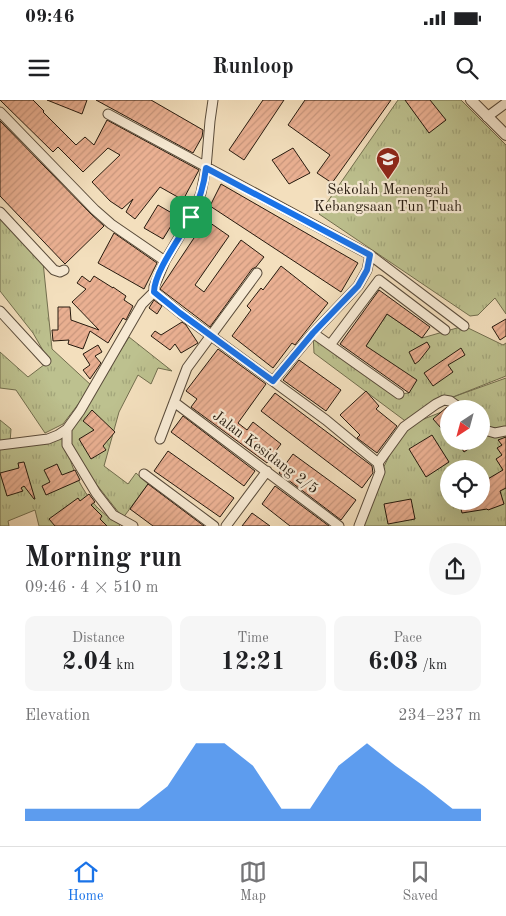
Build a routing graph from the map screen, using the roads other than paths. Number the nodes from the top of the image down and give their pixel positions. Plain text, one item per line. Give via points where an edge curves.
1 (213, 100) edge
2 (471, 100) edge
3 (506, 104) edge
4 (0, 112) edge
5 (108, 114) dead end
6 (487, 117) junction
7 (506, 135) edge
8 (206, 168) junction
9 (0, 212) edge
10 (370, 255) junction
11 (165, 261) junction
12 (64, 270) dead end
13 (257, 273) dead end
14 (154, 292) junction
15 (0, 311) edge
16 (464, 326) dead end
17 (444, 330) dead end
18 (313, 333) junction
19 (210, 336) junction
20 (330, 345) junction
21 (46, 361) dead end
22 (273, 381) junction
23 (399, 394) dead end
24 (174, 402) junction
25 (440, 402) edge
26 (67, 429) junction
27 (505, 431) edge
28 (490, 432) edge
29 (160, 439) dead end
30 (0, 444) edge
31 (378, 463) junction
32 (267, 471) junction
33 (144, 474) dead end
34 (133, 526) edge
35 (214, 526) edge
36 (226, 526) edge
37 (339, 526) edge
38 (359, 526) edge

1 - 8 street
2 - 6 street
3 - 6 street
4 - 11 street via 95,210
5 - 8 street
6 - 7 street
8 - 10 street
8 - 11 street via 196,206
9 - 12 street via 54,270
10 - 16 street
10 - 18 street via 364,278
11 - 14 street
13 - 19 street
14 - 19 street
14 - 26 street via 142,304
15 - 21 street
17 - 20 street via 379,280
18 - 20 street
18 - 22 street
19 - 22 street
19 - 24 street via 188,368
20 - 23 street
22 - 31 street
24 - 29 street
24 - 32 street, Jalan Kesidang 2/5
25 - 31 street via 404,426
26 - 30 street via 48,439
26 - 34 street via 66,446 96,493 113,515
27 - 28 street
31 - 38 street via 380,472
32 - 36 street
32 - 37 street, Jalan Kesidang 2/5
33 - 35 street

